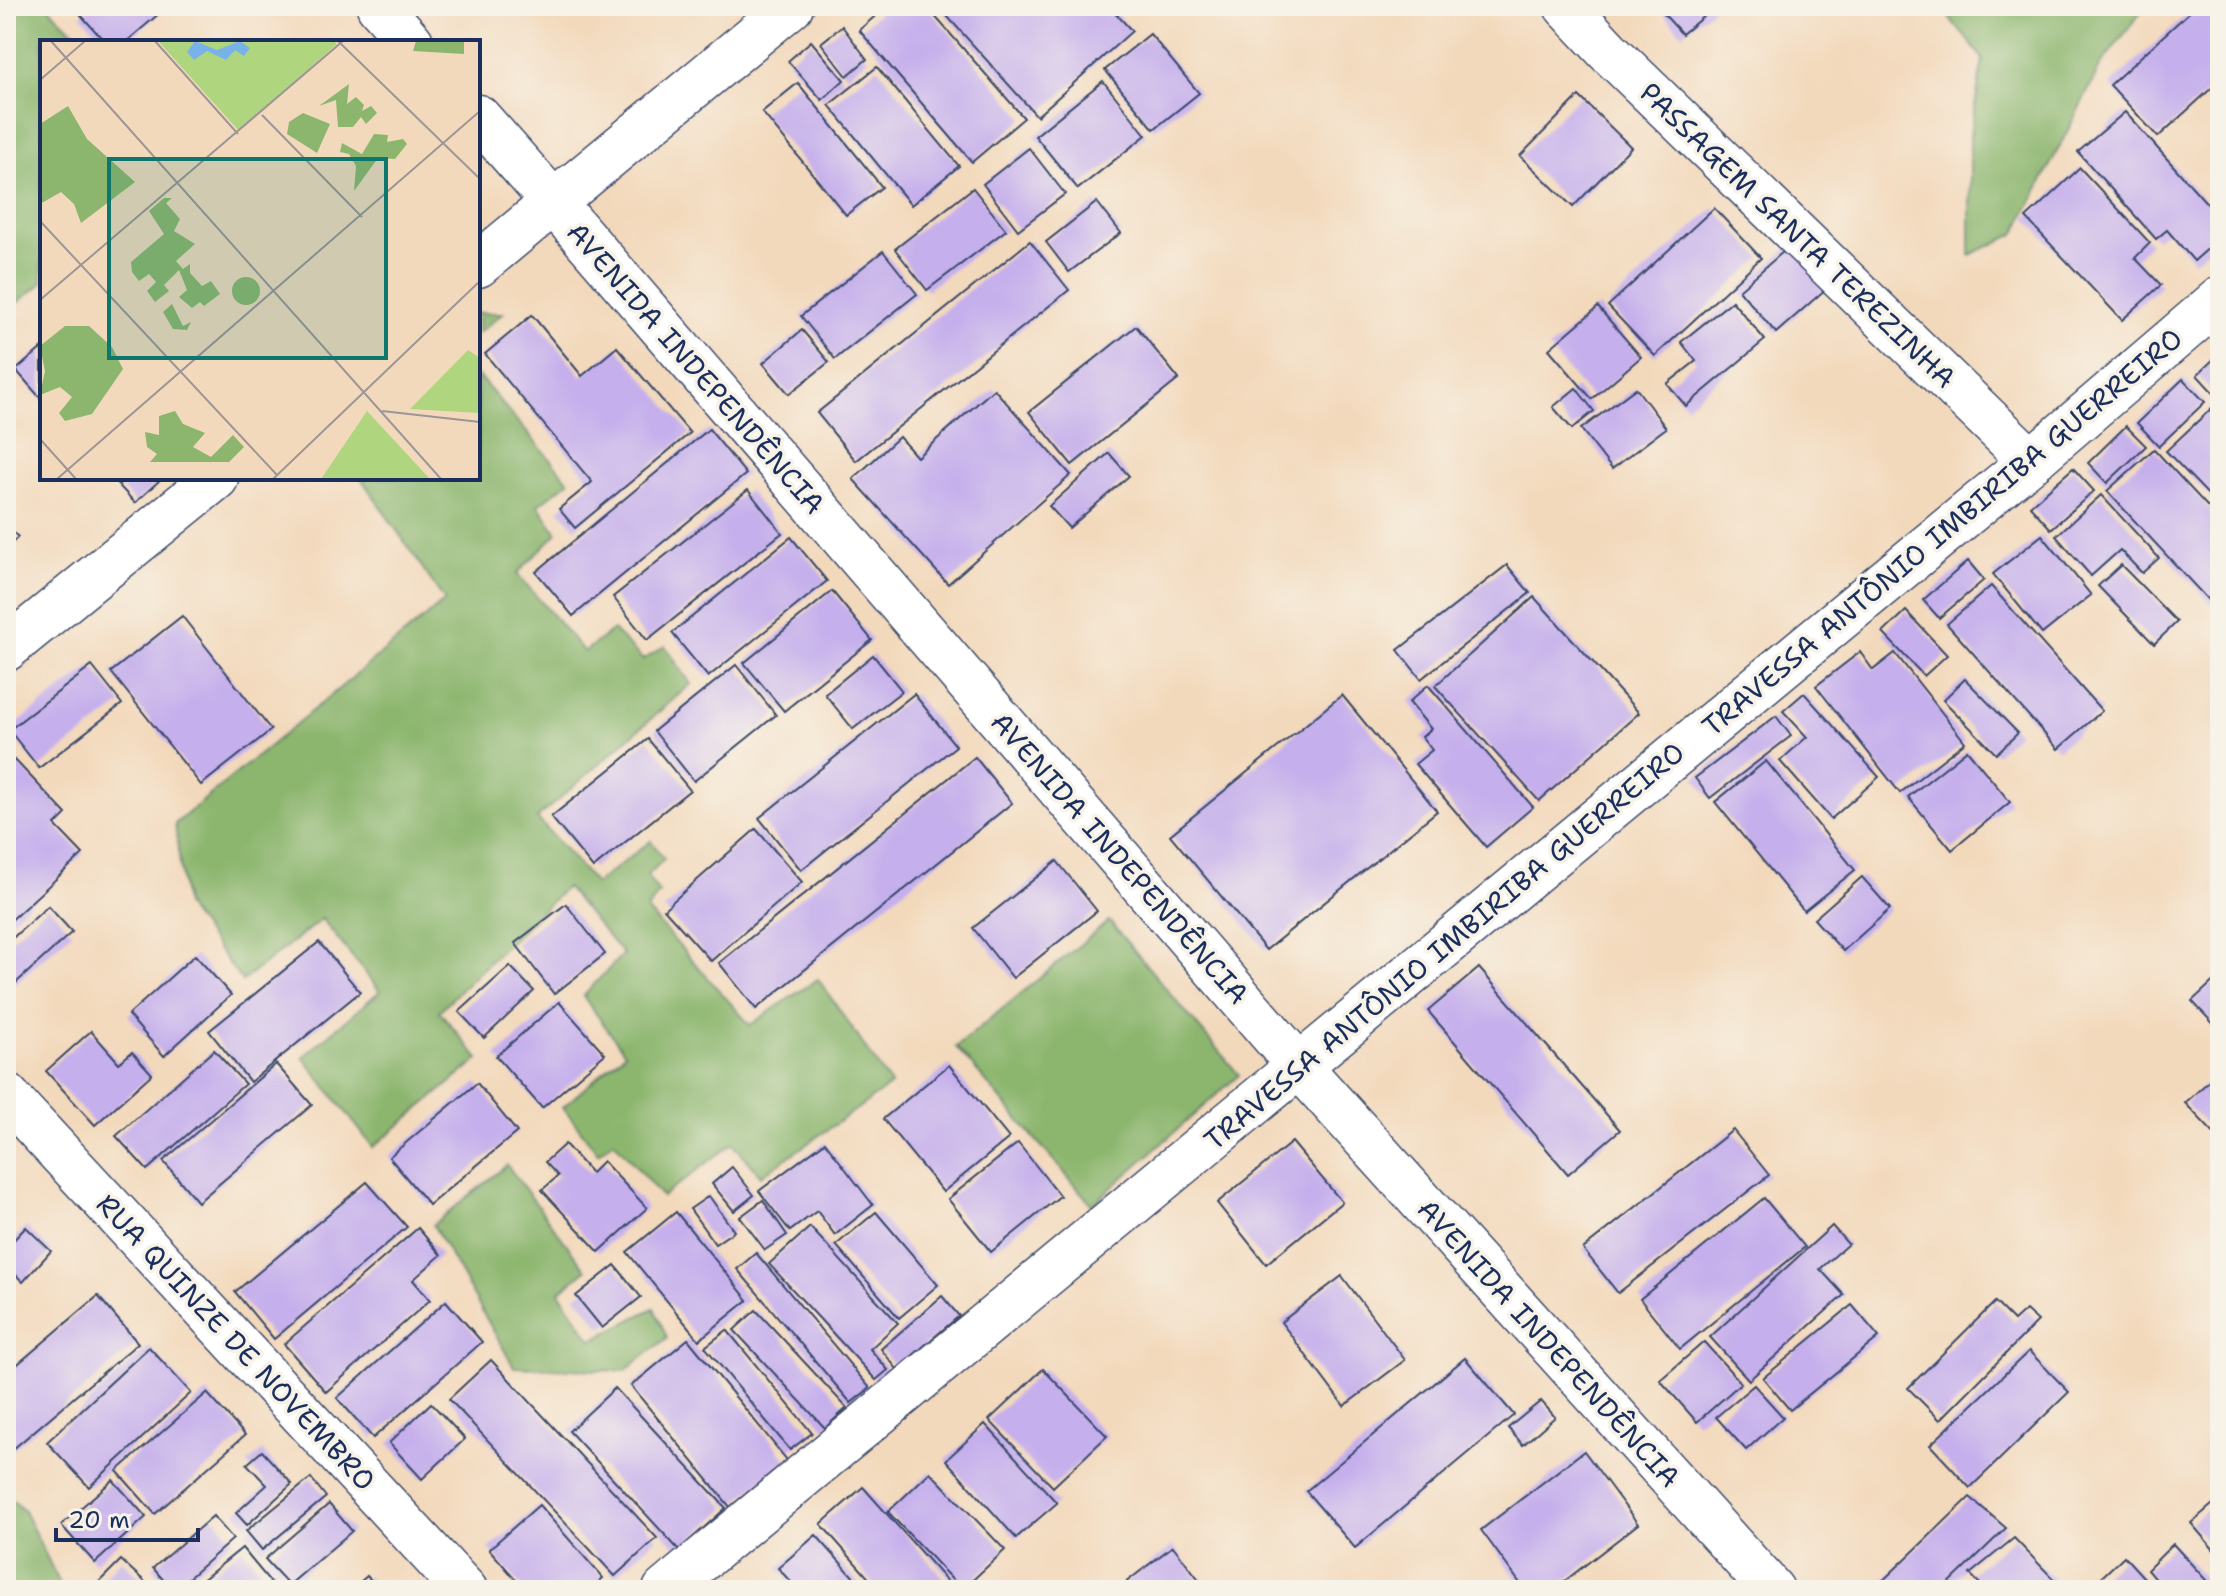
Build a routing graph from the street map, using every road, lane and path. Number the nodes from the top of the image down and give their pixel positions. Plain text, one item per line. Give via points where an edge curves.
1 (379, 6) edge
2 (791, 6) edge
3 (1566, 6) edge
4 (409, 40) edge
5 (480, 119) edge
6 (554, 203) junction
7 (480, 263) edge
8 (2220, 299) edge
9 (2031, 461) junction
10 (214, 480) edge
11 (6, 649) edge
12 (1299, 1066) junction
13 (6, 1095) edge
14 (465, 1590) edge
15 (665, 1590) edge
16 (1772, 1590) edge

1 - 4 street
2 - 6 street
3 - 9 street, PASSAGEM SANTA TEREZINHA
5 - 6 street, AVENIDA INDEPENDÊNCIA
6 - 7 street
6 - 12 street, AVENIDA INDEPENDÊNCIA
8 - 9 street, TRAVESSA ANTÔNIO IMBIRIBA GUERREIRO
9 - 12 street, TRAVESSA ANTÔNIO IMBIRIBA GUERREIRO
10 - 11 street
12 - 15 street, TRAVESSA ANTÔNIO IMBIRIBA GUERREIRO
12 - 16 street, AVENIDA INDEPENDÊNCIA
13 - 14 street, RUA QUINZE DE NOVEMBRO

